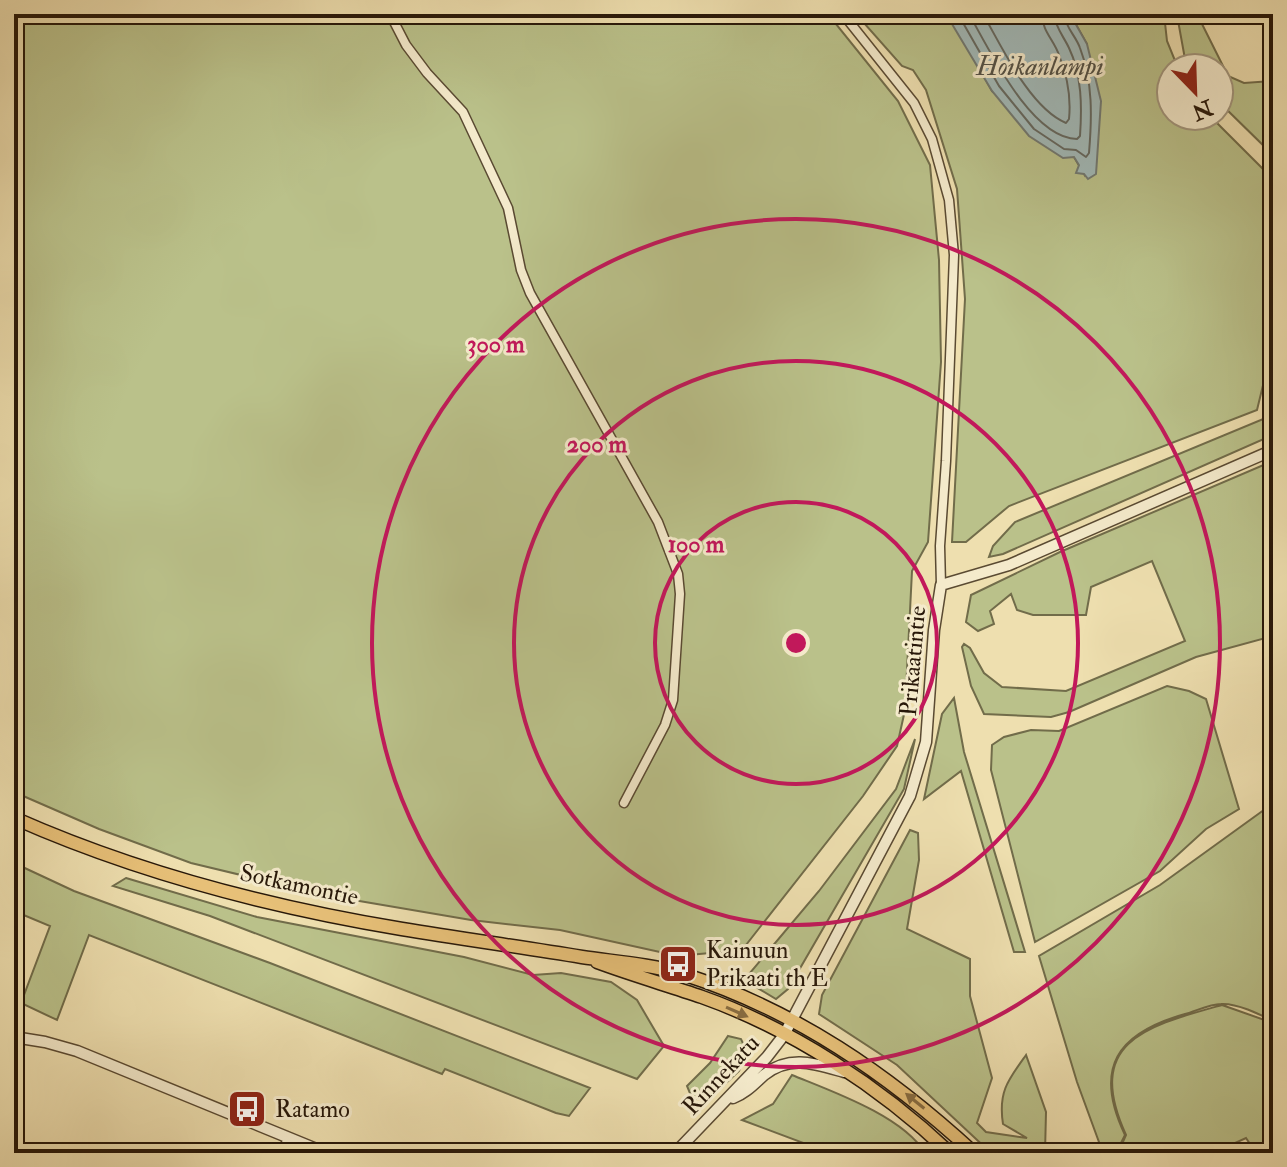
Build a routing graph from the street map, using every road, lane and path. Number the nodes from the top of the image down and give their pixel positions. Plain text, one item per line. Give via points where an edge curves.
1 (390, 14) edge
2 (843, 14) edge
3 (1273, 450) edge
4 (941, 585) junction
5 (624, 803) dead end
6 (14, 818) edge
7 (584, 957) junction
8 (792, 1021) junction
9 (784, 1035) junction
10 (14, 1037) edge
11 (847, 1073) junction
12 (727, 1100) junction
13 (288, 1138) junction
14 (282, 1153) edge
15 (326, 1153) edge
16 (675, 1153) edge
17 (950, 1153) edge
18 (974, 1153) edge

1 - 5 street via 420,64 463,112 508,208 530,293 658,522 678,574 673,700
2 - 4 street via 914,103 932,139 949,200 954,255
3 - 4 street, Prikaatintie via 1011,564
4 - 8 street, Prikaatintie via 926,742 910,796
6 - 7 highway, Sotkamontie via 150,871 236,895 404,929
7 - 8 highway, Sotkamontie via 682,974
7 -> 9 highway, Sotkamontie via 702,997
8 - 9 street, Rinnekatu
18 -> 8 highway, Sotkamontie via 896,1085
9 - 11 highway, Sotkamontie
9 - 12 street, Rinnekatu
10 - 13 street via 77,1051
11 - 12 street via 790,1062
11 - 17 highway, Sotkamontie
12 - 16 street, Rinnekatu
13 - 14 street
13 - 15 street

